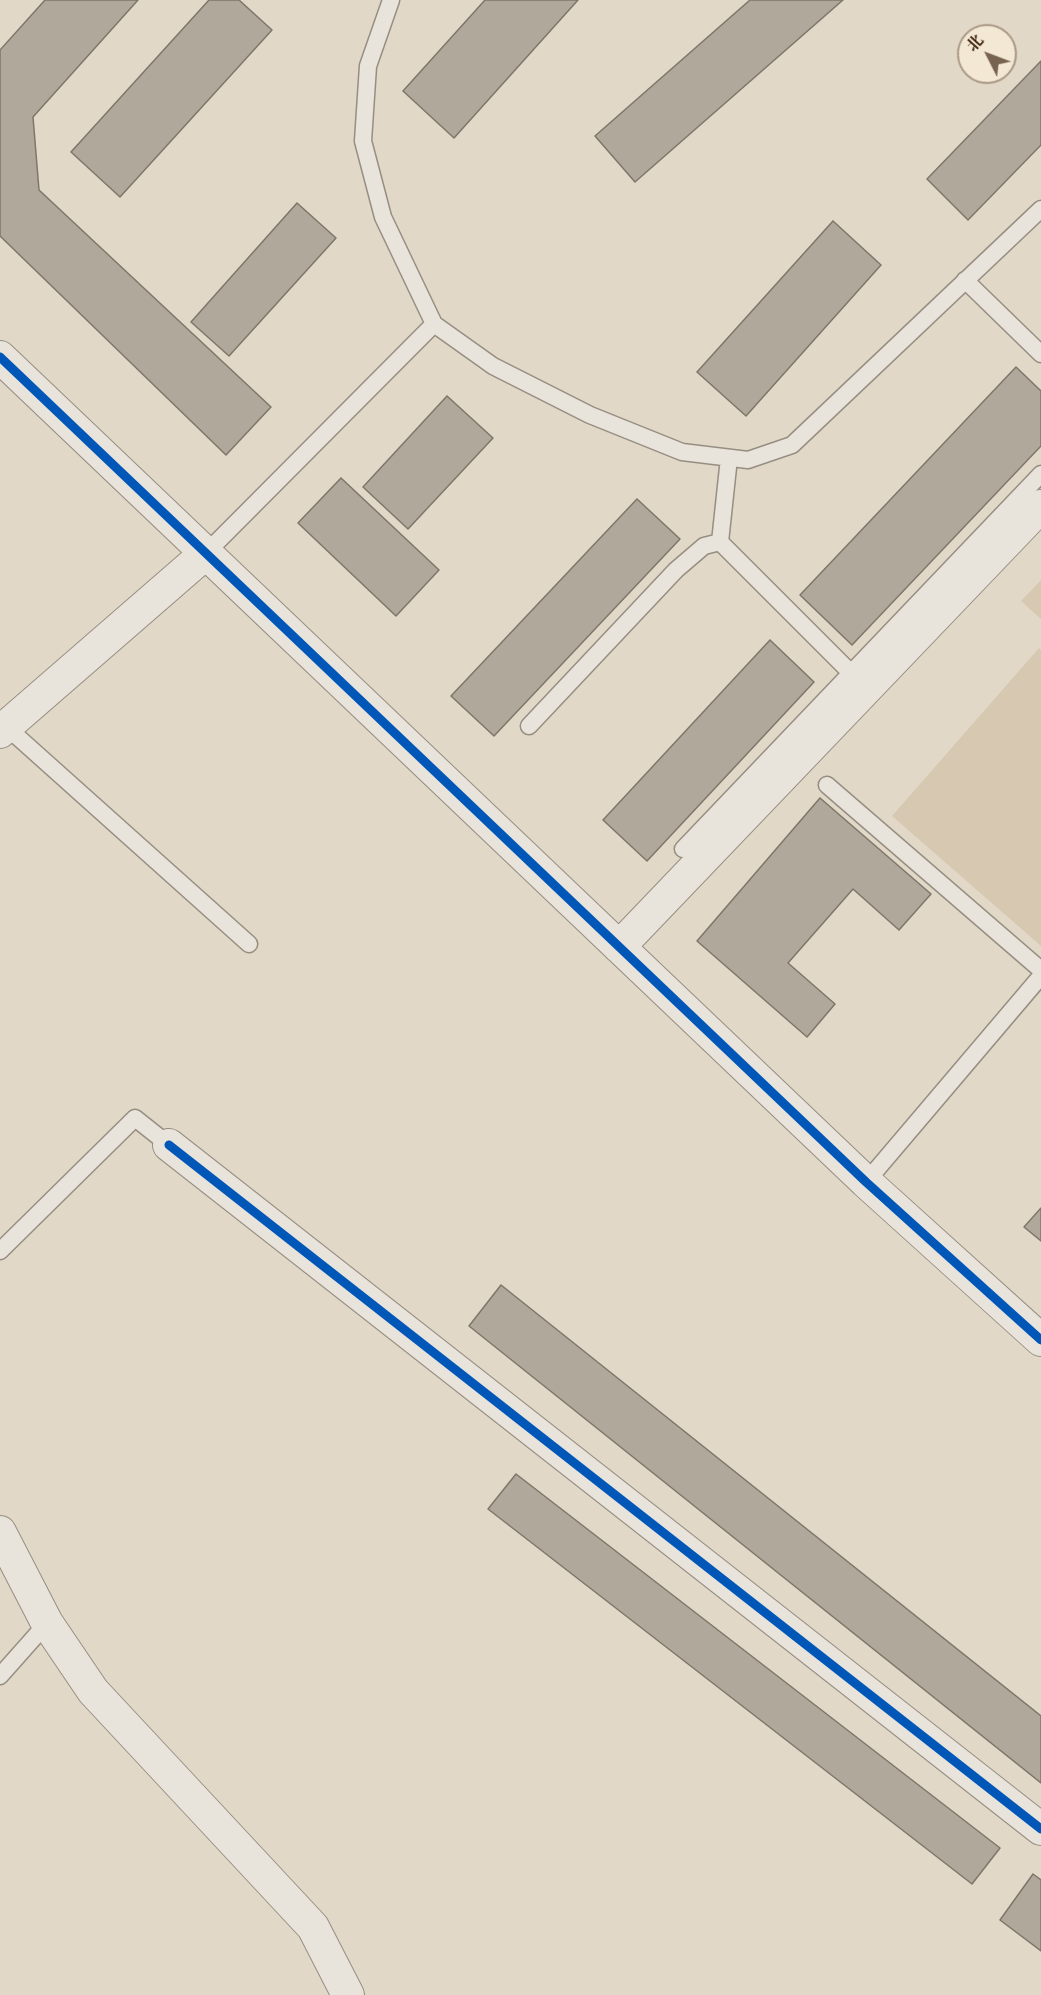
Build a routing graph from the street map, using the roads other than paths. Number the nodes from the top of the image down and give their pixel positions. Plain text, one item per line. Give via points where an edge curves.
1 (391, 0) edge
2 (1041, 209) edge
3 (966, 280) junction
4 (434, 324) junction
5 (1041, 354) edge
6 (0, 357) edge
7 (729, 458) junction
8 (1041, 474) edge
9 (1041, 506) edge
10 (720, 542) junction
11 (206, 554) junction
12 (851, 673) junction
13 (2, 726) edge
14 (529, 726) dead end
15 (827, 785) dead end
16 (682, 849) dead end
17 (249, 944) dead end
18 (619, 947) junction
19 (1041, 970) edge
20 (1041, 976) edge
21 (169, 1145) joint
22 (866, 1182) junction
23 (0, 1251) edge
24 (1041, 1340) edge
25 (0, 1532) edge
26 (47, 1623) junction
27 (0, 1676) edge
28 (1041, 1829) edge
29 (348, 1995) edge

1 - 4 lane via 368,66 363,141 383,217
2 - 3 lane
3 - 5 lane
3 - 7 lane via 792,445 748,460
4 - 7 lane via 493,366 590,415 682,452
4 - 11 lane
6 - 11 street
7 - 10 lane
8 - 12 lane
9 - 18 street
10 - 12 lane
10 - 14 lane via 704,546 676,570
11 - 13 street
11 - 18 street
12 - 16 lane
13 - 17 lane
15 - 19 lane
18 - 22 street
20 - 22 lane
21 - 23 lane via 135,1118
21 - 28 street
22 - 24 street
25 - 26 street
26 - 27 lane
26 - 29 street via 93,1691 313,1927

